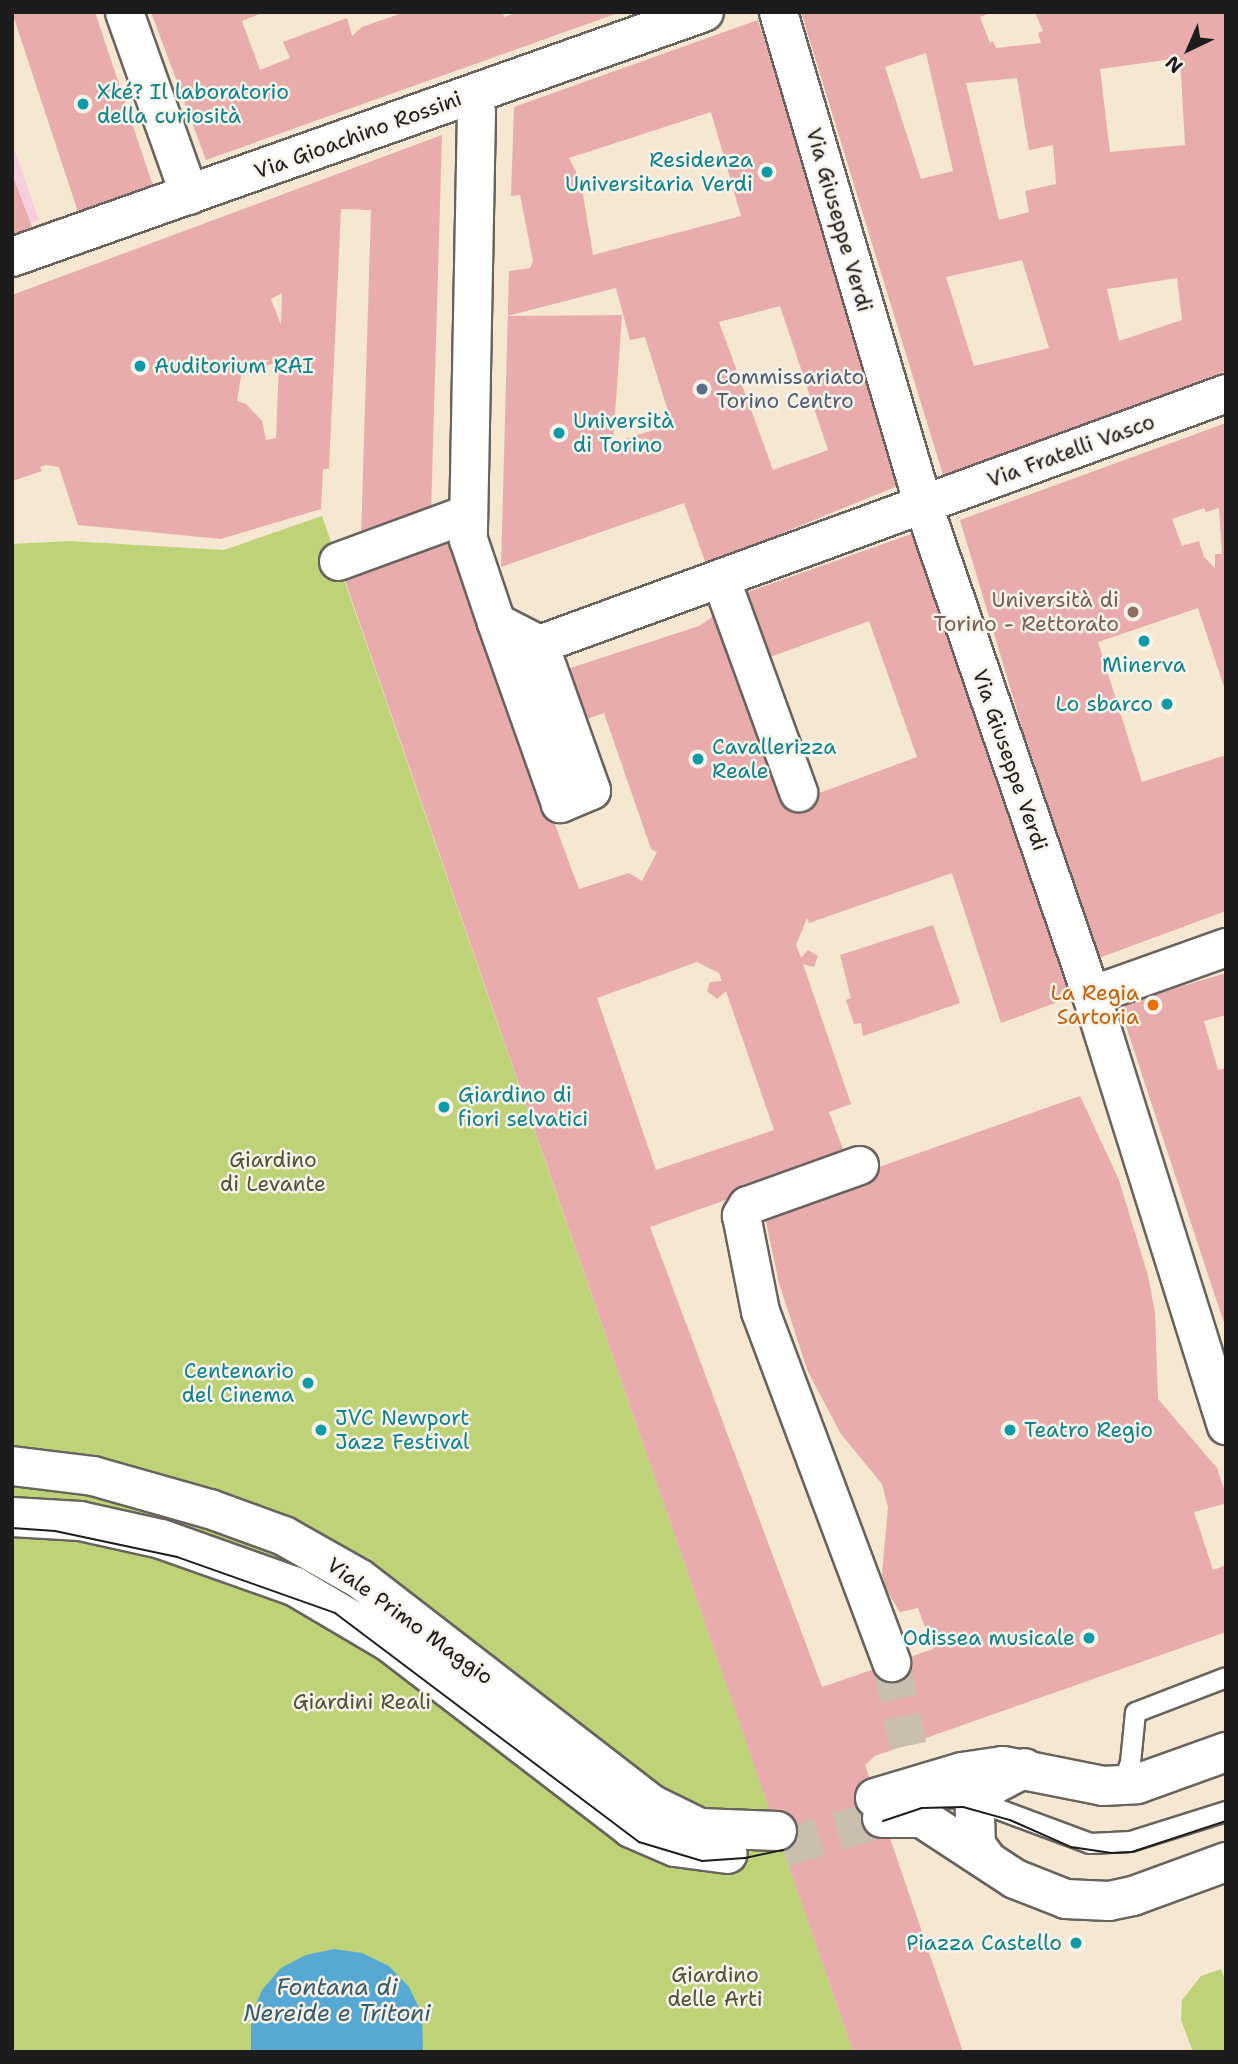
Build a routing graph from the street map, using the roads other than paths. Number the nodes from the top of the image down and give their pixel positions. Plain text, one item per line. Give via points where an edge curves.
1 (124, 12) edge
2 (704, 12) edge
3 (778, 12) edge
4 (476, 111) dead end
5 (189, 195) junction
6 (12, 257) edge
7 (1224, 396) edge
8 (922, 505) junction
9 (466, 514) junction
10 (338, 561) dead end
11 (721, 580) junction
12 (496, 622) junction
13 (539, 644) junction
14 (798, 792) dead end
15 (1226, 947) edge
16 (1091, 995) junction
17 (1124, 1106) junction
18 (859, 1165) dead end
19 (1163, 1263) dead end
20 (1226, 1425) edge
21 (12, 1466) edge
22 (12, 1517) edge
23 (891, 1662) tunnel mouth
24 (1226, 1677) edge
25 (1226, 1752) edge
26 (1027, 1767) junction
27 (1122, 1785) junction
28 (978, 1800) junction
29 (890, 1805) junction
30 (1226, 1811) edge
31 (987, 1860) junction
32 (1226, 1862) edge

1 - 5 street
2 - 5 street, Via Gioachino Rossini
3 - 8 street, Via Giuseppe Verdi
4 - 9 street
5 - 6 street, Via Gioachino Rossini
7 - 8 street, Via Fratelli Vasco
8 - 11 street, Via Fratelli Vasco
8 - 16 street, Via Giuseppe Verdi
9 - 10 street
9 - 12 street via 468,538
11 - 13 street, Via Fratelli Vasco
11 - 14 street
12 - 13 street
12 - 13 street via 560,803 592,790
15 - 16 street
16 - 17 street, Via Giuseppe Verdi
17 - 19 lane via 1129,1149
17 - 20 street, Via Giuseppe Verdi
18 - 23 street via 747,1205 741,1215 760,1311
21 - 22 street, Viale Primo Maggio via 93,1476 210,1509 284,1536 360,1579 651,1804 709,1830 780,1839 713,1855 643,1835 389,1642 294,1586 161,1539 80,1521
24 - 27 lane via 1135,1712 1130,1762
25 - 27 street
26 - 27 street via 1103,1786
26 - 28 street via 1000,1779
26 - 29 street via 984,1768
28 - 29 lane via 948,1796
28 - 30 lane via 1090,1843 1130,1841
28 - 31 street via 974,1832
29 - 31 street via 935,1825
31 - 32 street via 1039,1890 1087,1901 1133,1896

